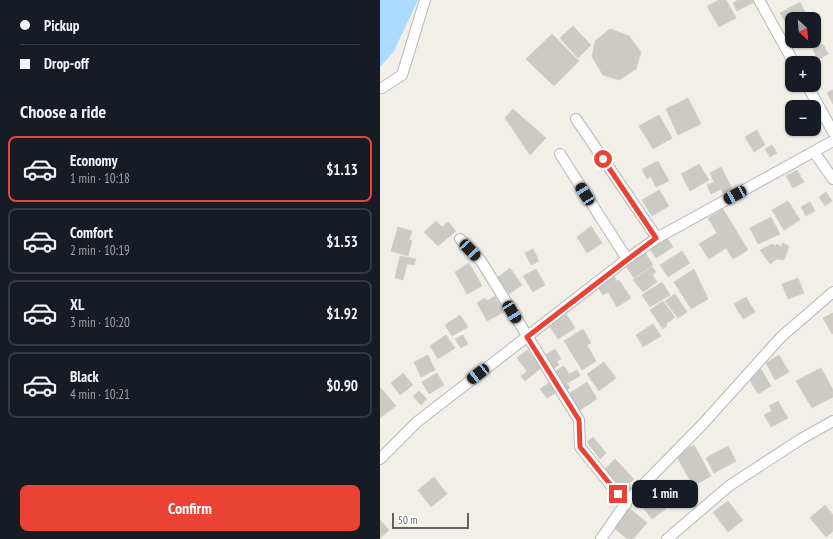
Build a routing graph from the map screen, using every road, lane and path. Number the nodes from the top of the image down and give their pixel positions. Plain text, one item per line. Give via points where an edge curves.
1 (425, 0) edge
2 (759, 0) edge
3 (790, 56) edge
4 (382, 88) dead end
5 (811, 92) edge
6 (576, 119) dead end
7 (833, 132) edge
8 (833, 141) edge
9 (814, 152) junction
10 (560, 154) dead end
11 (833, 179) edge
12 (656, 238) junction
13 (460, 239) dead end
14 (627, 260) junction
15 (833, 292) edge
16 (527, 337) junction
17 (833, 421) edge
18 (380, 459) edge
19 (626, 504) junction
20 (601, 539) edge
21 (667, 539) edge

1 - 4 street via 402,75
2 - 3 street
5 - 7 street
6 - 12 street
8 - 9 street
9 - 11 street
9 - 12 street
10 - 14 street
12 - 14 street
13 - 16 street via 481,261
14 - 16 street
15 - 19 street via 781,337
16 - 18 street via 417,422
16 - 19 street via 579,420 580,447
17 - 21 street via 729,486
19 - 20 street

